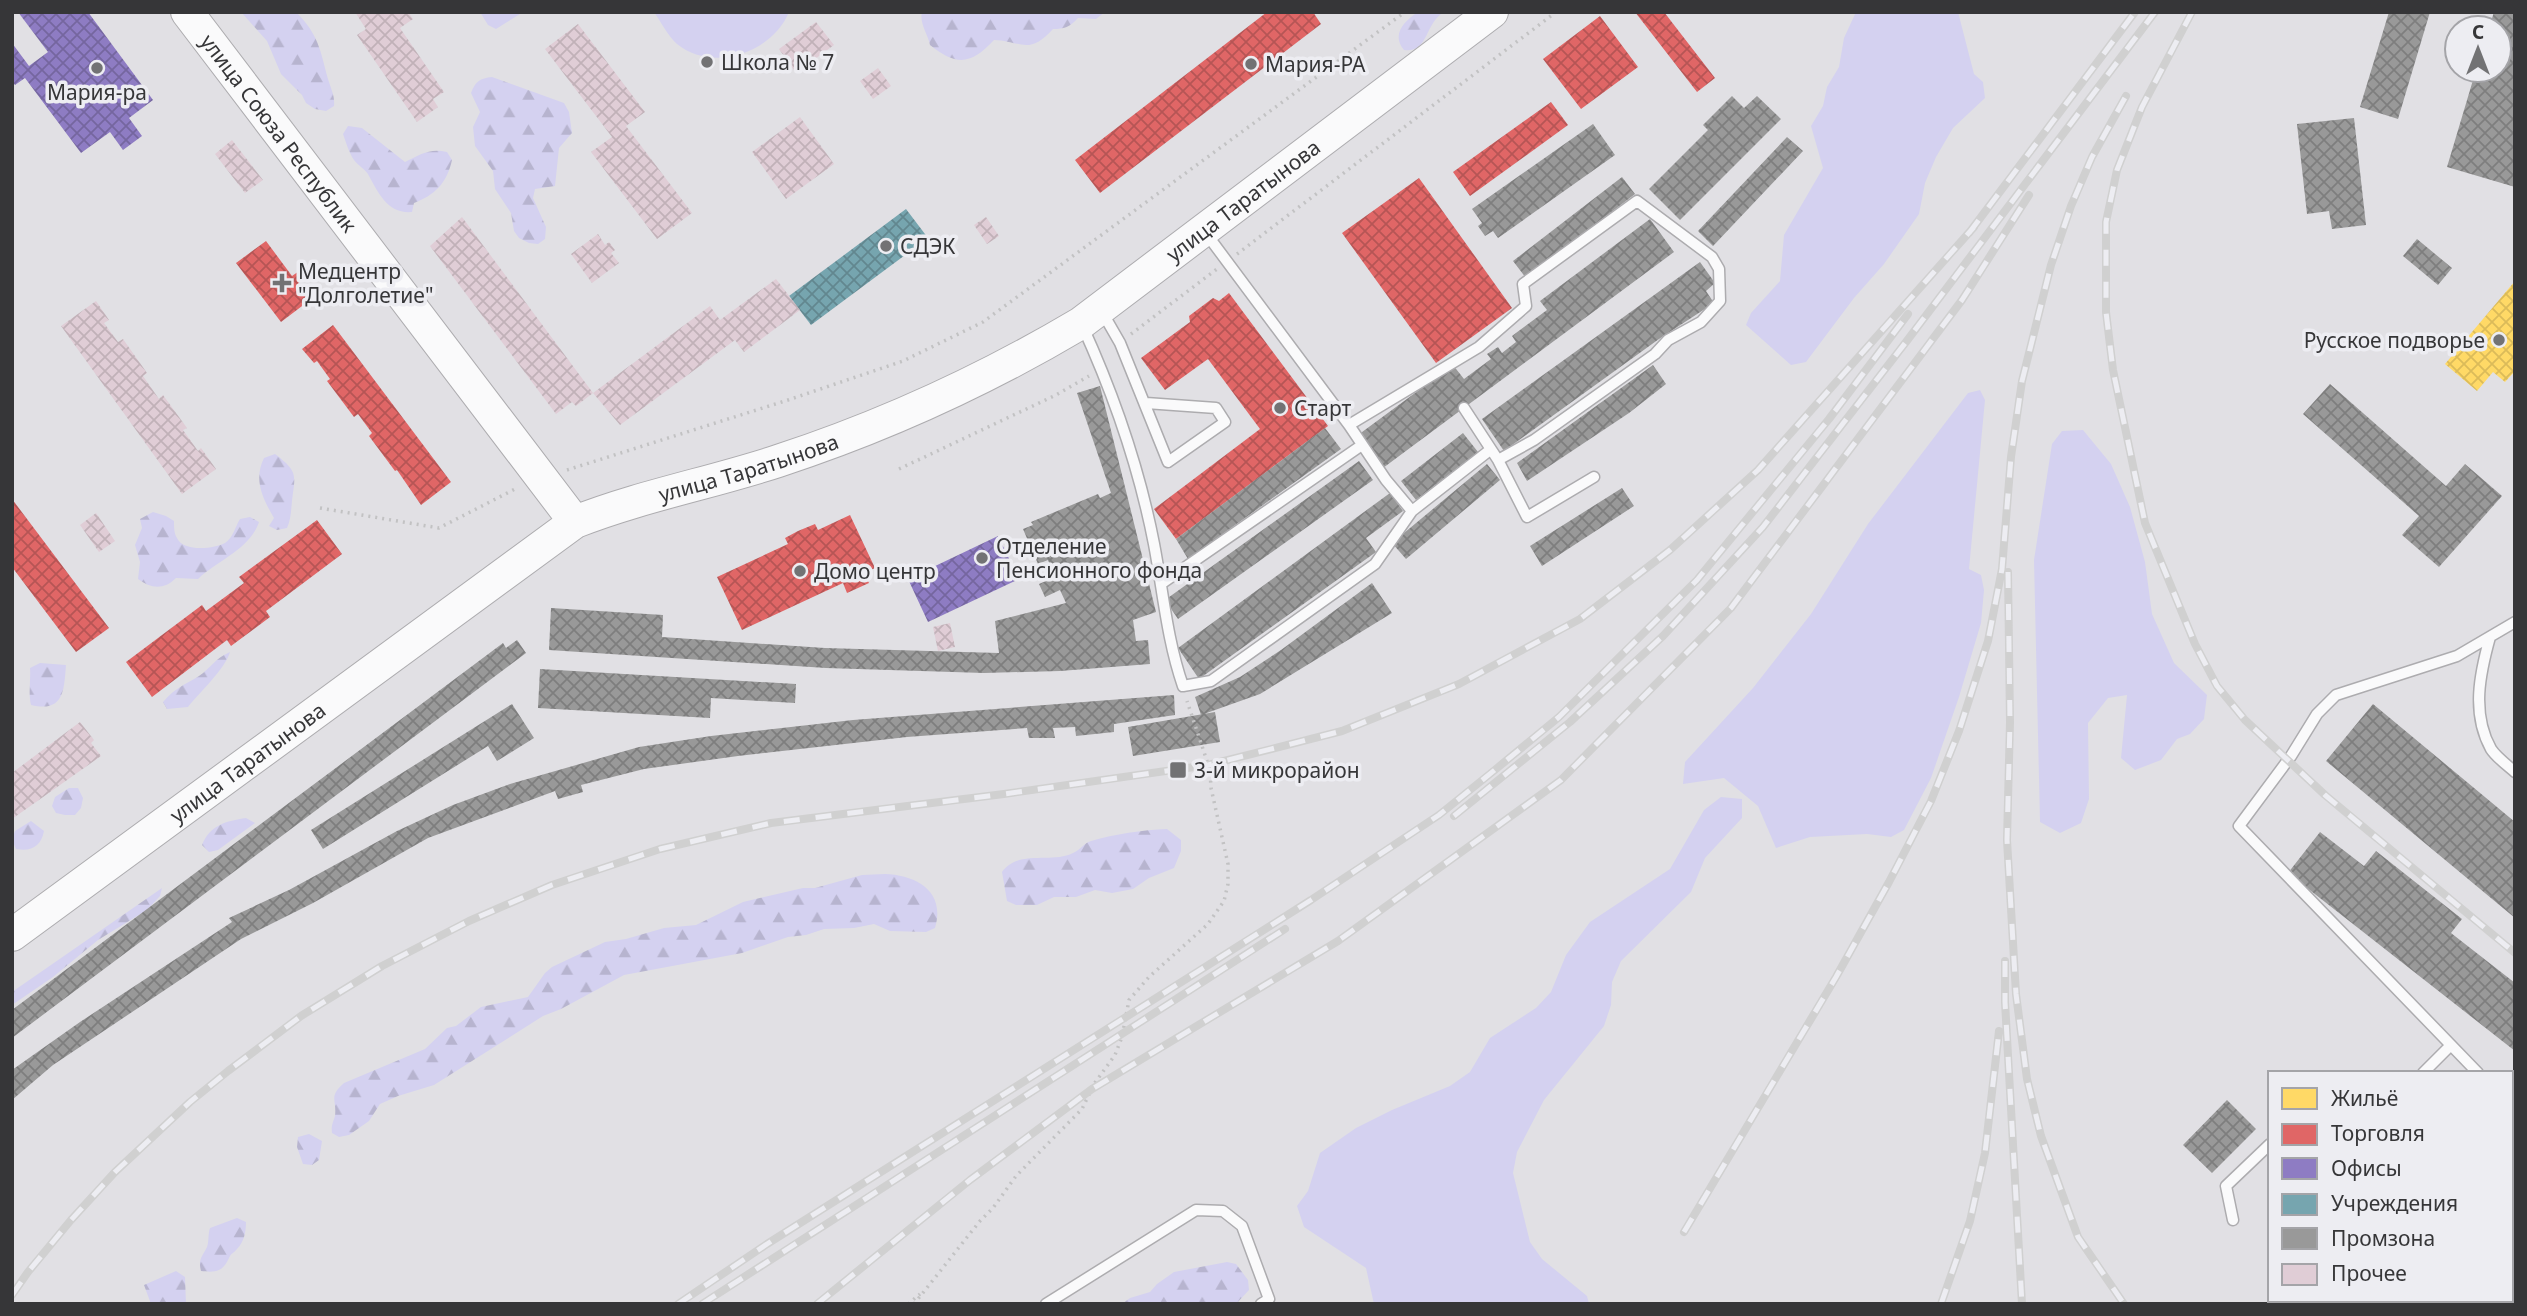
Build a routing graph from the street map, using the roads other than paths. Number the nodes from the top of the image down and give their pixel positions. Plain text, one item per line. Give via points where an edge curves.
1 (1492, 12) edge
2 (191, 14) edge
3 (1203, 230) junction
4 (1090, 315) junction
5 (1146, 403) junction
6 (1464, 408) dead end
7 (1349, 425) junction
8 (1362, 445) junction
9 (1490, 450) junction
10 (1498, 460) junction
11 (1594, 477) dead end
12 (1412, 511) junction
13 (575, 522) junction
14 (1161, 584) junction
15 (2515, 622) edge
16 (2490, 636) junction
17 (2515, 772) edge
18 (12, 935) edge
19 (2450, 1046) junction
20 (2425, 1071) edge
21 (2476, 1071) edge
22 (2268, 1146) edge
23 (2233, 1220) dead end
24 (1270, 1302) edge
25 (1046, 1304) edge

1 - 3 street, улица Таратынова
2 - 13 street, улица Союза Республик
3 - 4 street, улица Таратынова
3 - 7 lane
4 - 5 lane via 1120,343
4 - 13 street, улица Таратынова via 1015,362 879,425 764,466
4 - 14 lane via 1102,368 1142,491
5 - 5 lane via 1168,462 1224,422 1216,408
6 - 9 lane
7 - 8 lane
7 - 10 lane via 1479,346 1526,306 1523,285 1637,201 1712,257 1718,269 1720,301 1701,322 1668,340 1655,355 1534,440
8 - 12 lane
8 - 14 lane
9 - 10 lane
9 - 12 lane
10 - 11 lane via 1527,517
12 - 14 lane via 1375,564 1211,681 1183,686
13 - 18 street, улица Таратынова
15 - 16 lane
16 - 17 lane via 2480,673 2481,725 2492,751
16 - 19 lane via 2457,656 2336,695 2317,714 2239,826
19 - 20 lane
19 - 21 lane
22 - 23 lane via 2226,1186
24 - 25 lane via 1242,1226 1223,1211 1195,1210

